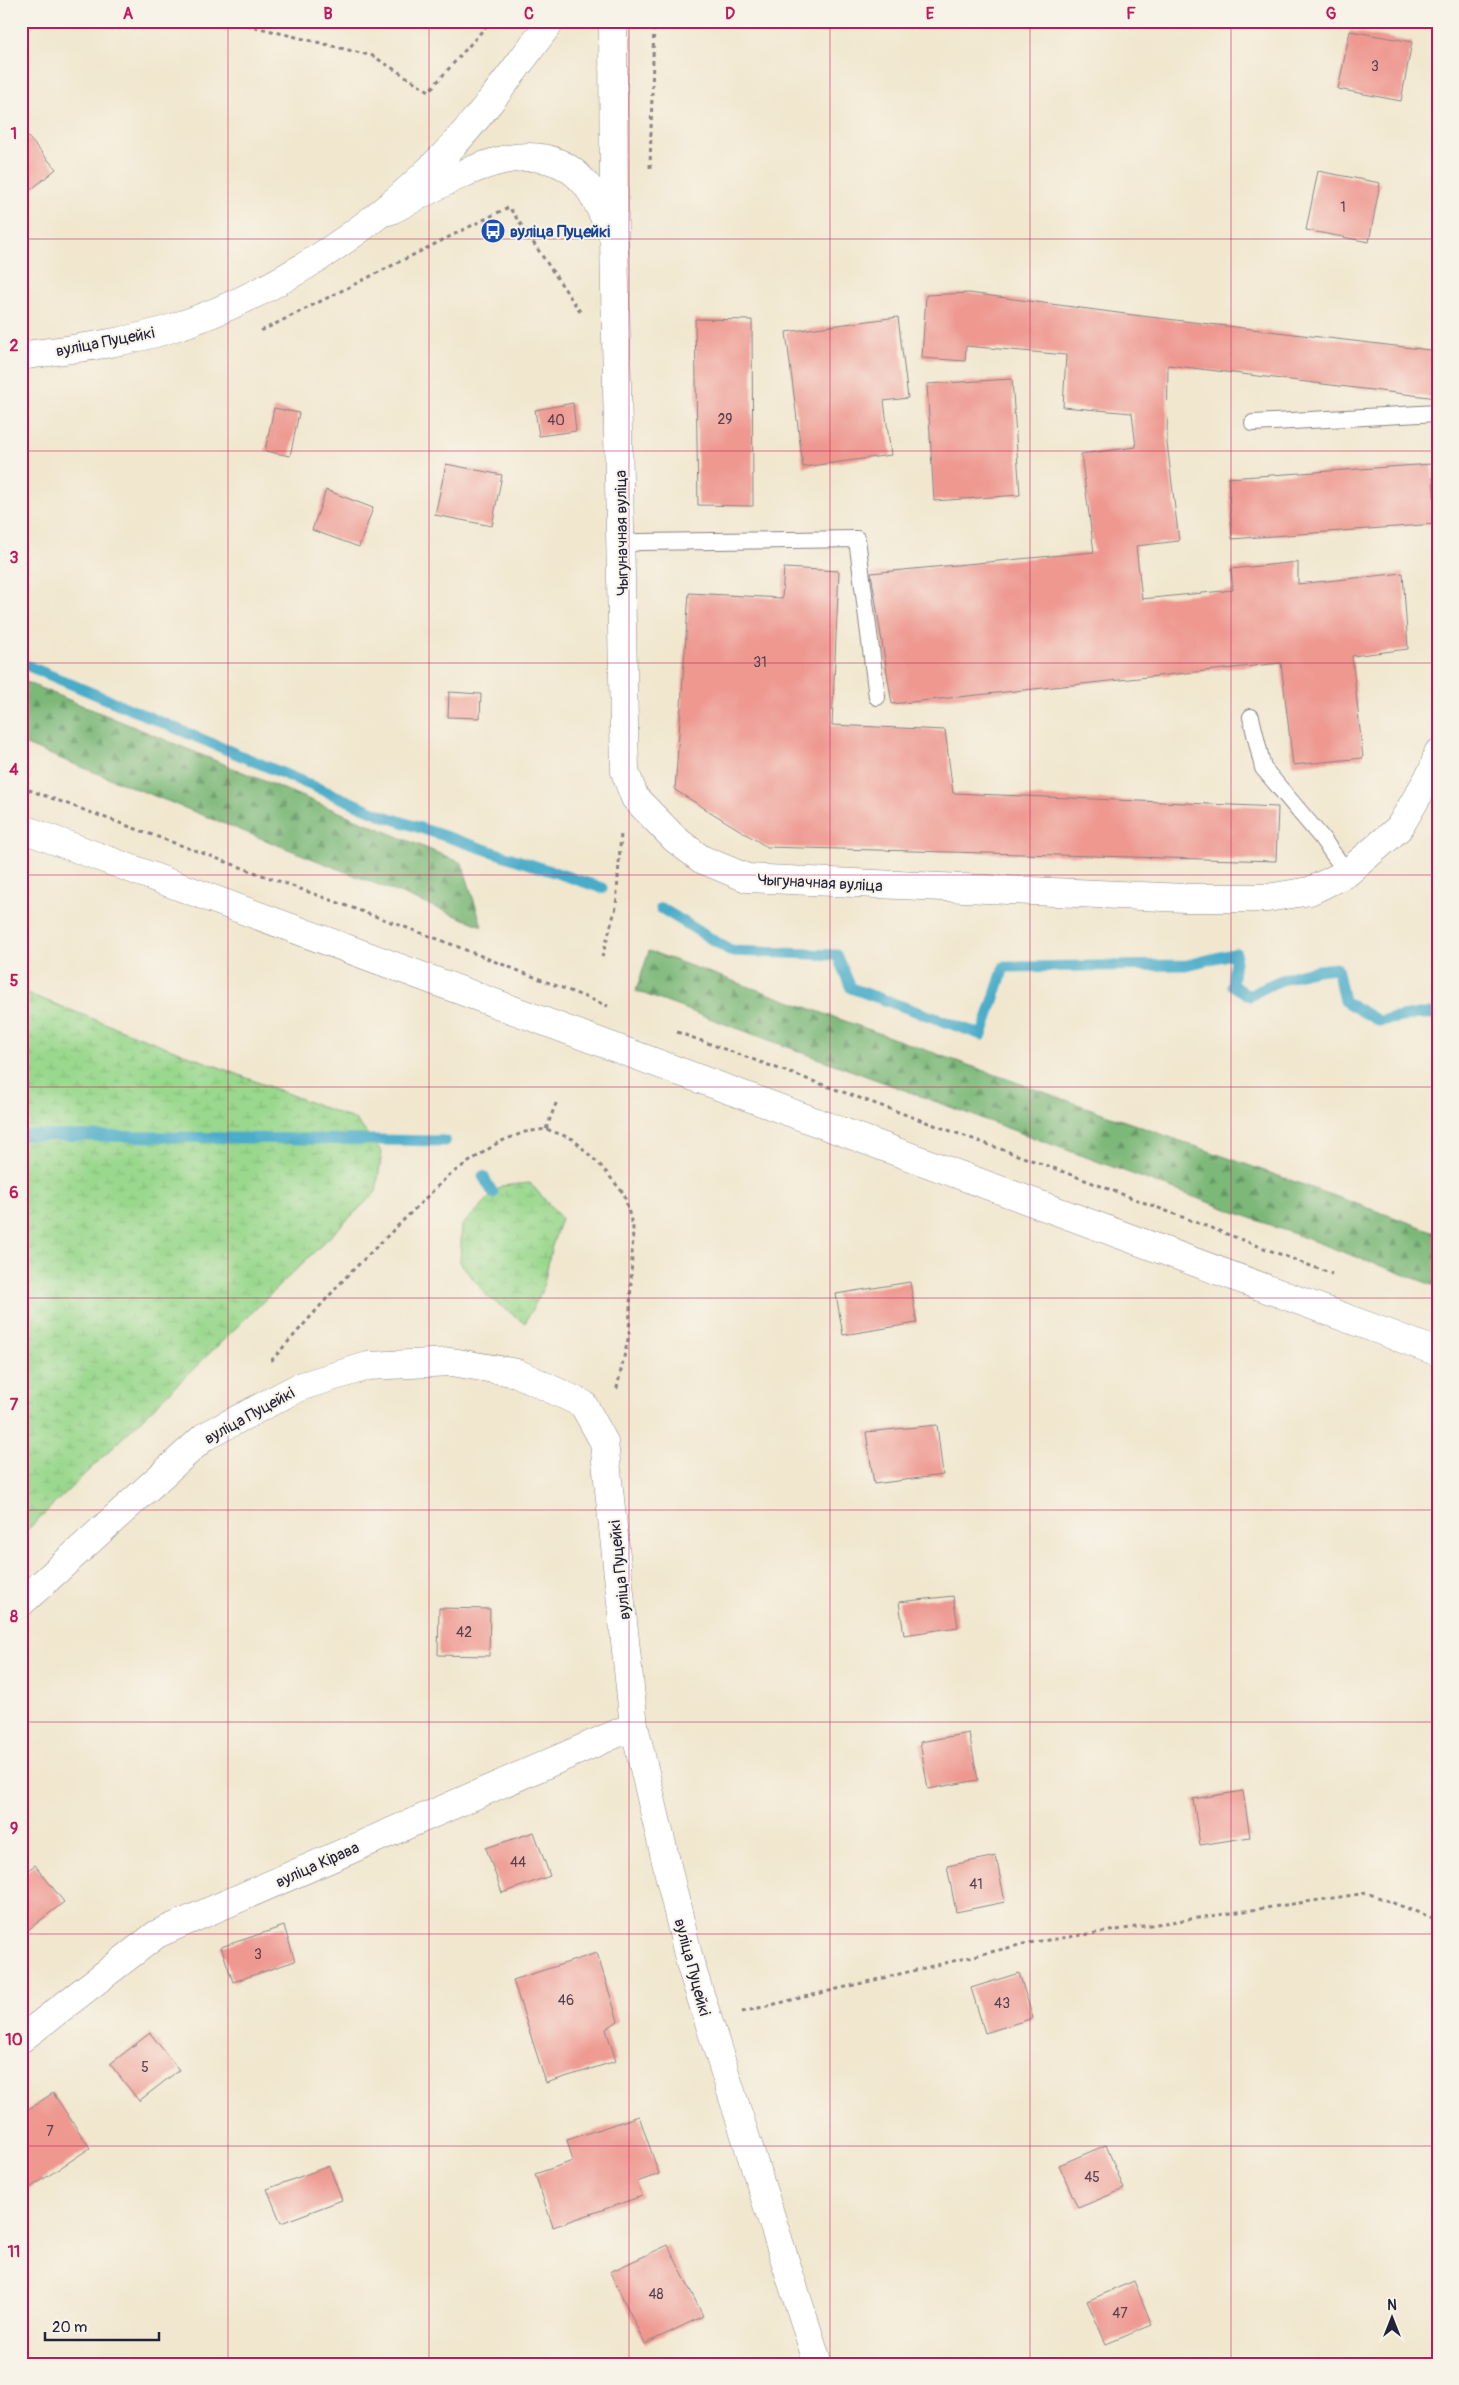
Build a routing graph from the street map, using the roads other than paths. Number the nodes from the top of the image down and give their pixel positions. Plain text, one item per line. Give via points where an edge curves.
1 (551, 21) edge
2 (613, 21) edge
3 (381, 215) junction
4 (614, 238) junction
5 (21, 356) edge
6 (1438, 414) edge
7 (1253, 423) dead end
8 (621, 545) junction
9 (877, 698) dead end
10 (1251, 716) dead end
11 (1438, 753) edge
12 (21, 828) edge
13 (1346, 873) junction
14 (1434, 1351) edge
15 (21, 1603) edge
16 (634, 1726) junction
17 (21, 2039) edge
18 (818, 2364) edge

1 - 3 street, вуліца Пуцейкі via 446,154
2 - 4 street, Чыгуначная вуліца
3 - 4 street via 482,166 509,158 540,156 564,164 584,182
3 - 5 street, вуліца Пуцейкі via 309,264 232,304 166,330 82,348
4 - 8 street, Чыгуначная вуліца
6 - 7 lane
8 - 9 lane via 639,542 858,539
8 - 13 street, Чыгуначная вуліца via 625,772 635,798 652,818 701,859 748,878 1184,898 1267,898 1310,890
10 - 13 lane via 1263,768 1321,836
11 - 13 street, Чыгуначная вуліца via 1433,770 1398,828
12 - 14 street
15 - 16 street, вуліца Пуцейкі via 204,1437 299,1387 368,1366 452,1362 517,1372 583,1404 604,1442
16 - 17 street, вуліца Кірава via 157,1934
16 - 18 street, вуліца Пуцейкі via 690,1962

